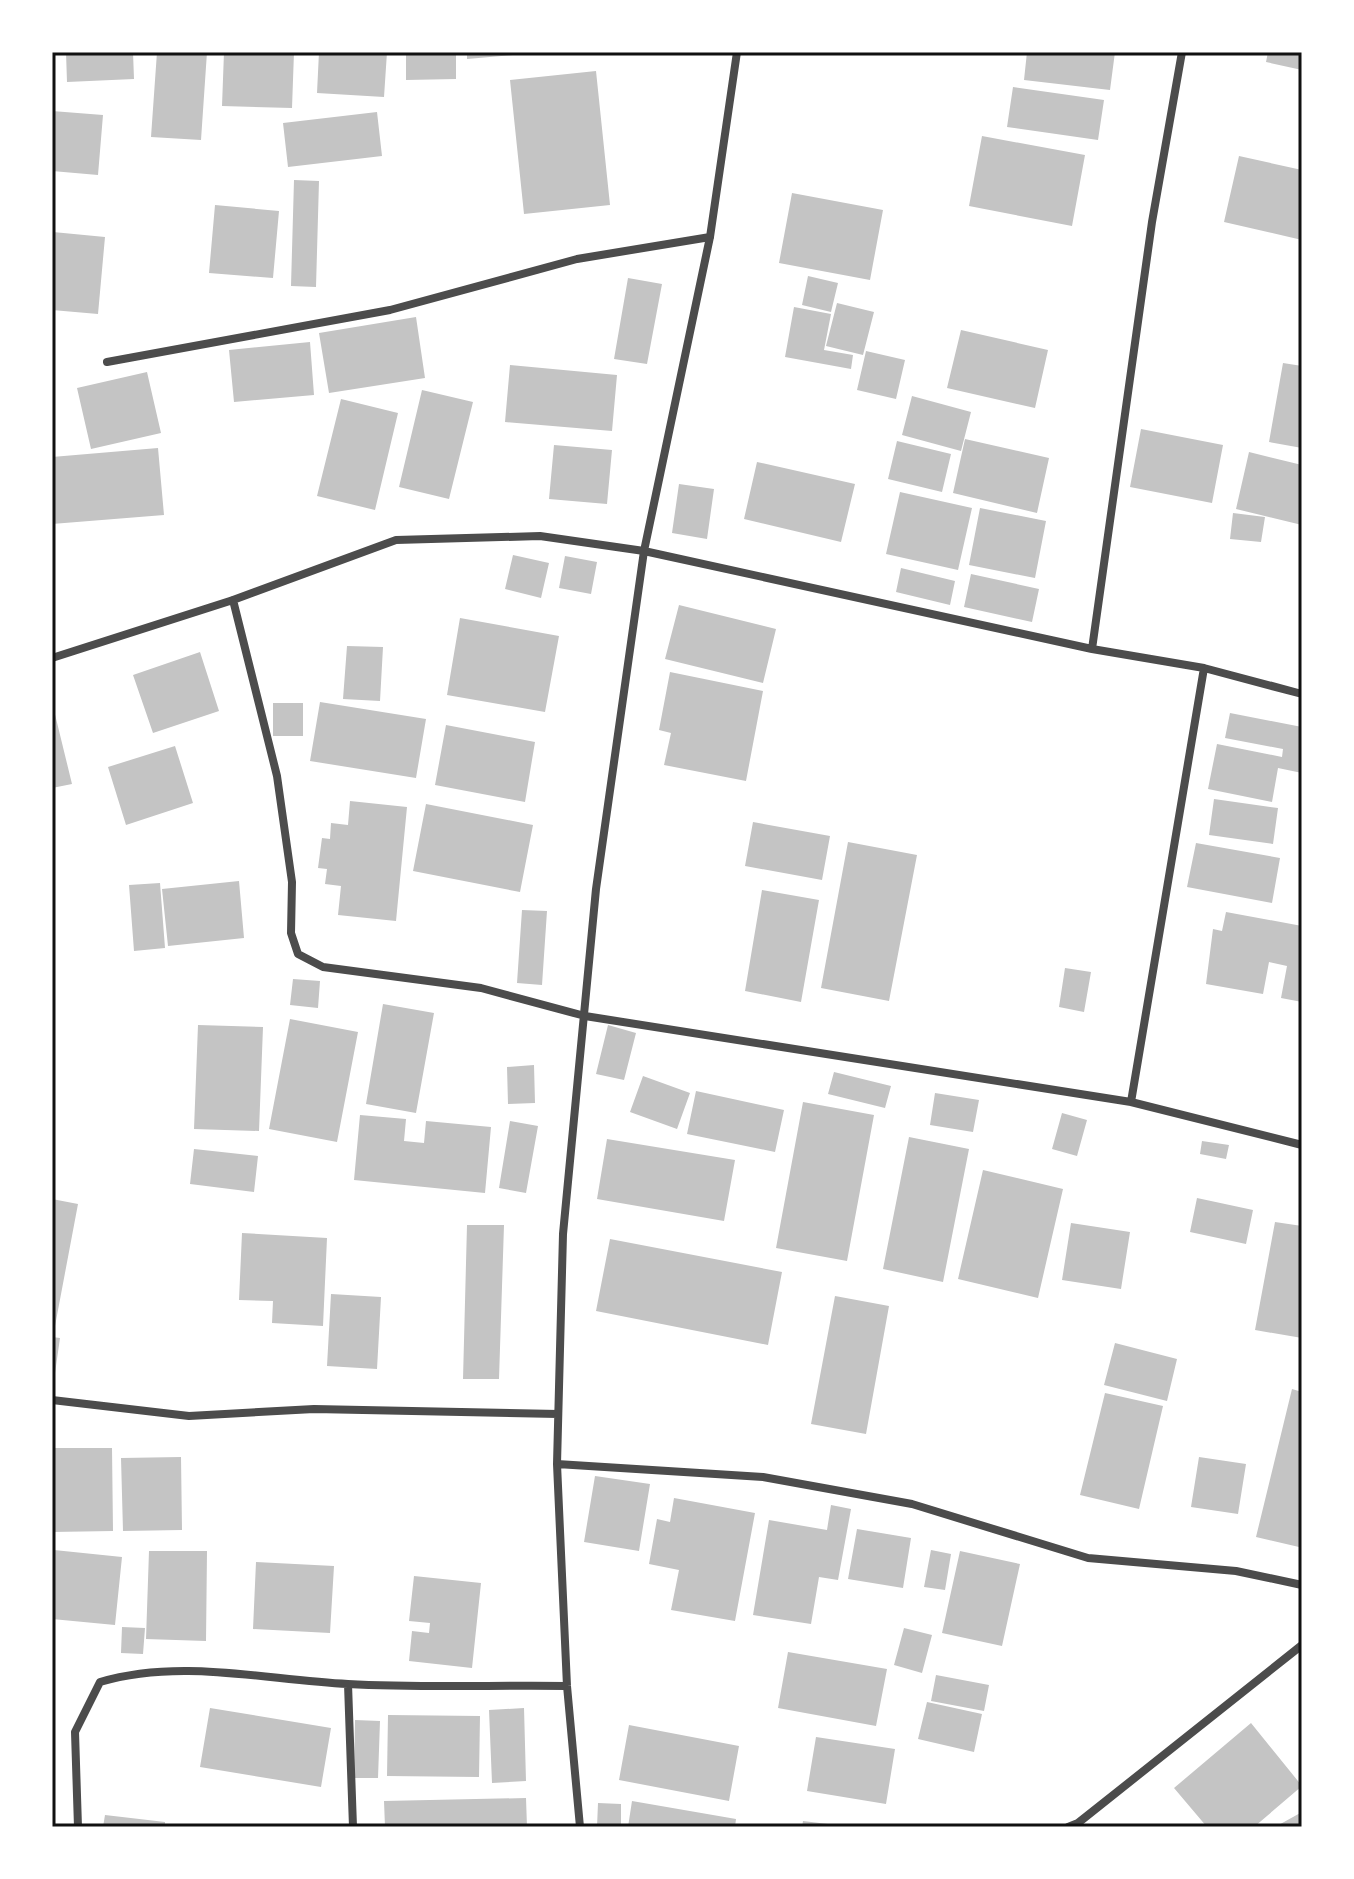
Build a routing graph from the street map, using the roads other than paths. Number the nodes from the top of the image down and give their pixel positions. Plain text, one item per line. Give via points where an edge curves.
1 (737, 52) edge
2 (1182, 52) edge
3 (710, 237) junction
4 (107, 362) dead end
5 (644, 551) junction
6 (233, 600) junction
7 (1092, 649) junction
8 (52, 658) edge
9 (1204, 668) junction
10 (1302, 694) edge
11 (585, 1016) junction
12 (1131, 1102) junction
13 (1302, 1145) edge
14 (52, 1400) edge
15 (558, 1414) junction
16 (557, 1464) junction
17 (1302, 1585) edge
18 (1302, 1645) edge
19 (348, 1684) junction
20 (567, 1686) junction
21 (78, 1827) edge
22 (353, 1827) edge
23 (580, 1827) edge
24 (1068, 1827) edge

1 - 3 street
2 - 7 street via 1152,222
3 - 4 street via 577,259 390,310
3 - 5 street
5 - 6 street via 540,536 396,540
5 - 7 street
5 - 11 street via 596,889
6 - 8 street
6 - 11 street via 277,776 292,882 291,933 298,954 323,967 481,988
7 - 9 street
9 - 10 street
9 - 12 street
11 - 12 street
11 - 15 street via 563,1234
12 - 13 street
14 - 15 street via 189,1416 314,1409
15 - 16 street
16 - 17 street via 763,1477 912,1504 1088,1558 1236,1571
16 - 20 street
18 - 24 street
19 - 20 street
19 - 21 street via 177,1670 135,1672 100,1682 75,1732
19 - 22 street
20 - 23 street

